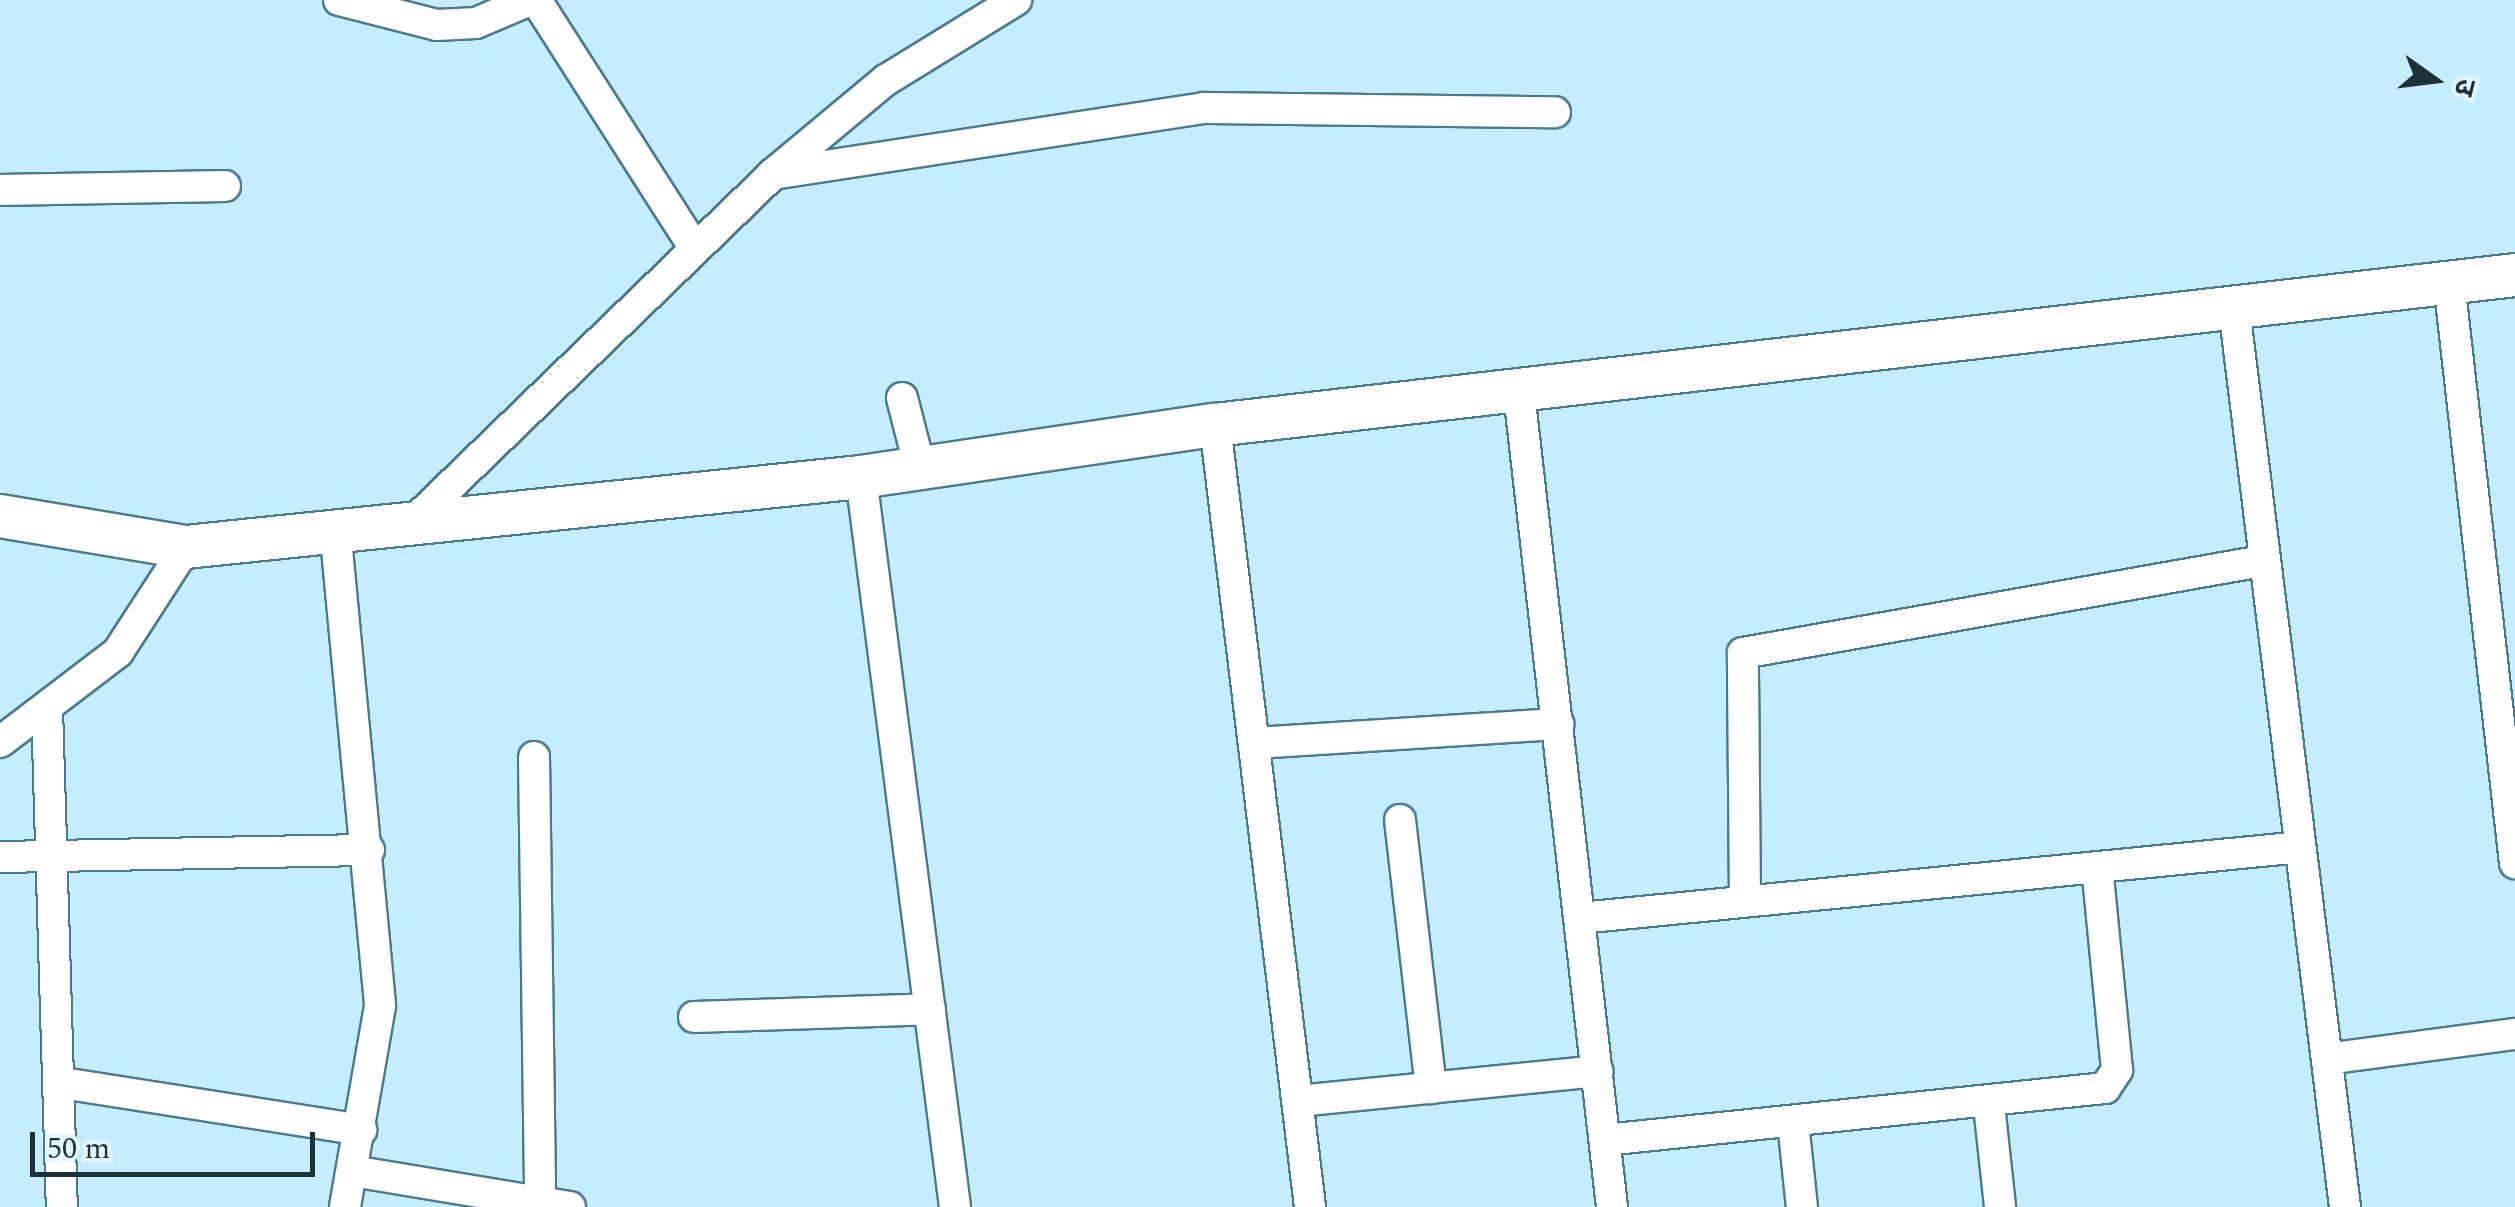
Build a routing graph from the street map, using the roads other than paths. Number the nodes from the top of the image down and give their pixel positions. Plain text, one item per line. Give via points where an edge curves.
1 (533, 0) edge
2 (1016, 0) edge
3 (358, 3) edge
4 (1555, 112) dead end
5 (773, 174) junction
6 (225, 186) dead end
7 (0, 190) edge
8 (695, 249) junction
9 (2515, 275) edge
10 (2449, 282) junction
11 (2234, 308) junction
12 (1519, 393) junction
13 (902, 398) dead end
14 (1216, 425) junction
15 (920, 468) junction
16 (861, 477) junction
17 (0, 516) edge
18 (419, 516) junction
19 (335, 528) junction
20 (186, 547) junction
21 (2262, 561) junction
22 (47, 708) junction
23 (1558, 724) junction
24 (0, 742) edge
25 (1254, 743) junction
26 (534, 757) dead end
27 (1400, 820) dead end
28 (2301, 847) junction
29 (369, 850) junction
30 (0, 856) edge
31 (53, 856) junction
32 (2515, 863) edge
33 (2097, 867) junction
34 (1745, 902) junction
35 (1580, 918) junction
36 (930, 1009) junction
37 (694, 1017) dead end
38 (2515, 1034) edge
39 (2327, 1059) junction
40 (1597, 1071) junction
41 (62, 1083) junction
42 (1431, 1088) junction
43 (1298, 1102) junction
44 (1989, 1105) junction
45 (1793, 1122) junction
46 (360, 1130) junction
47 (1604, 1140) junction
48 (352, 1171) junction
49 (467, 1198) edge
50 (555, 1204) edge
51 (62, 1207) edge
52 (345, 1207) edge
53 (955, 1207) edge
54 (1310, 1207) edge
55 (1612, 1207) edge
56 (1802, 1207) edge
57 (2000, 1207) edge
58 (2345, 1207) edge

1 - 3 street via 476,23
1 - 8 street
2 - 5 street via 886,80
4 - 5 street via 1204,108
5 - 8 street
6 - 7 street
8 - 18 street
9 - 10 main road
10 - 11 main road
10 - 32 street
11 - 12 main road
11 - 21 street
12 - 14 main road
12 - 23 street
13 - 15 street
14 - 15 main road
14 - 25 street
15 - 16 main road
16 - 18 main road
16 - 36 street
17 - 20 main road
18 - 19 main road
19 - 20 main road
19 - 29 street
20 - 22 street via 118,652
21 - 28 street
21 - 34 street via 1744,653
22 - 24 street
22 - 31 street
23 - 25 street
23 - 35 street
25 - 43 street
26 - 50 street
27 - 42 street
28 - 33 street
28 - 39 street
29 - 31 street
29 - 46 street via 380,1034
30 - 31 street
31 - 41 street
33 - 34 street
33 - 44 street via 2117,1070 2089,1096
34 - 35 street
35 - 40 street
36 - 37 street
36 - 53 street
38 - 39 street
39 - 58 street
40 - 42 street
40 - 47 street
41 - 46 street
41 - 51 street
42 - 43 street
43 - 54 street
44 - 45 street
44 - 57 street
45 - 47 street
45 - 56 street
46 - 48 street
47 - 55 street
48 - 49 street
48 - 52 street
49 - 50 street

